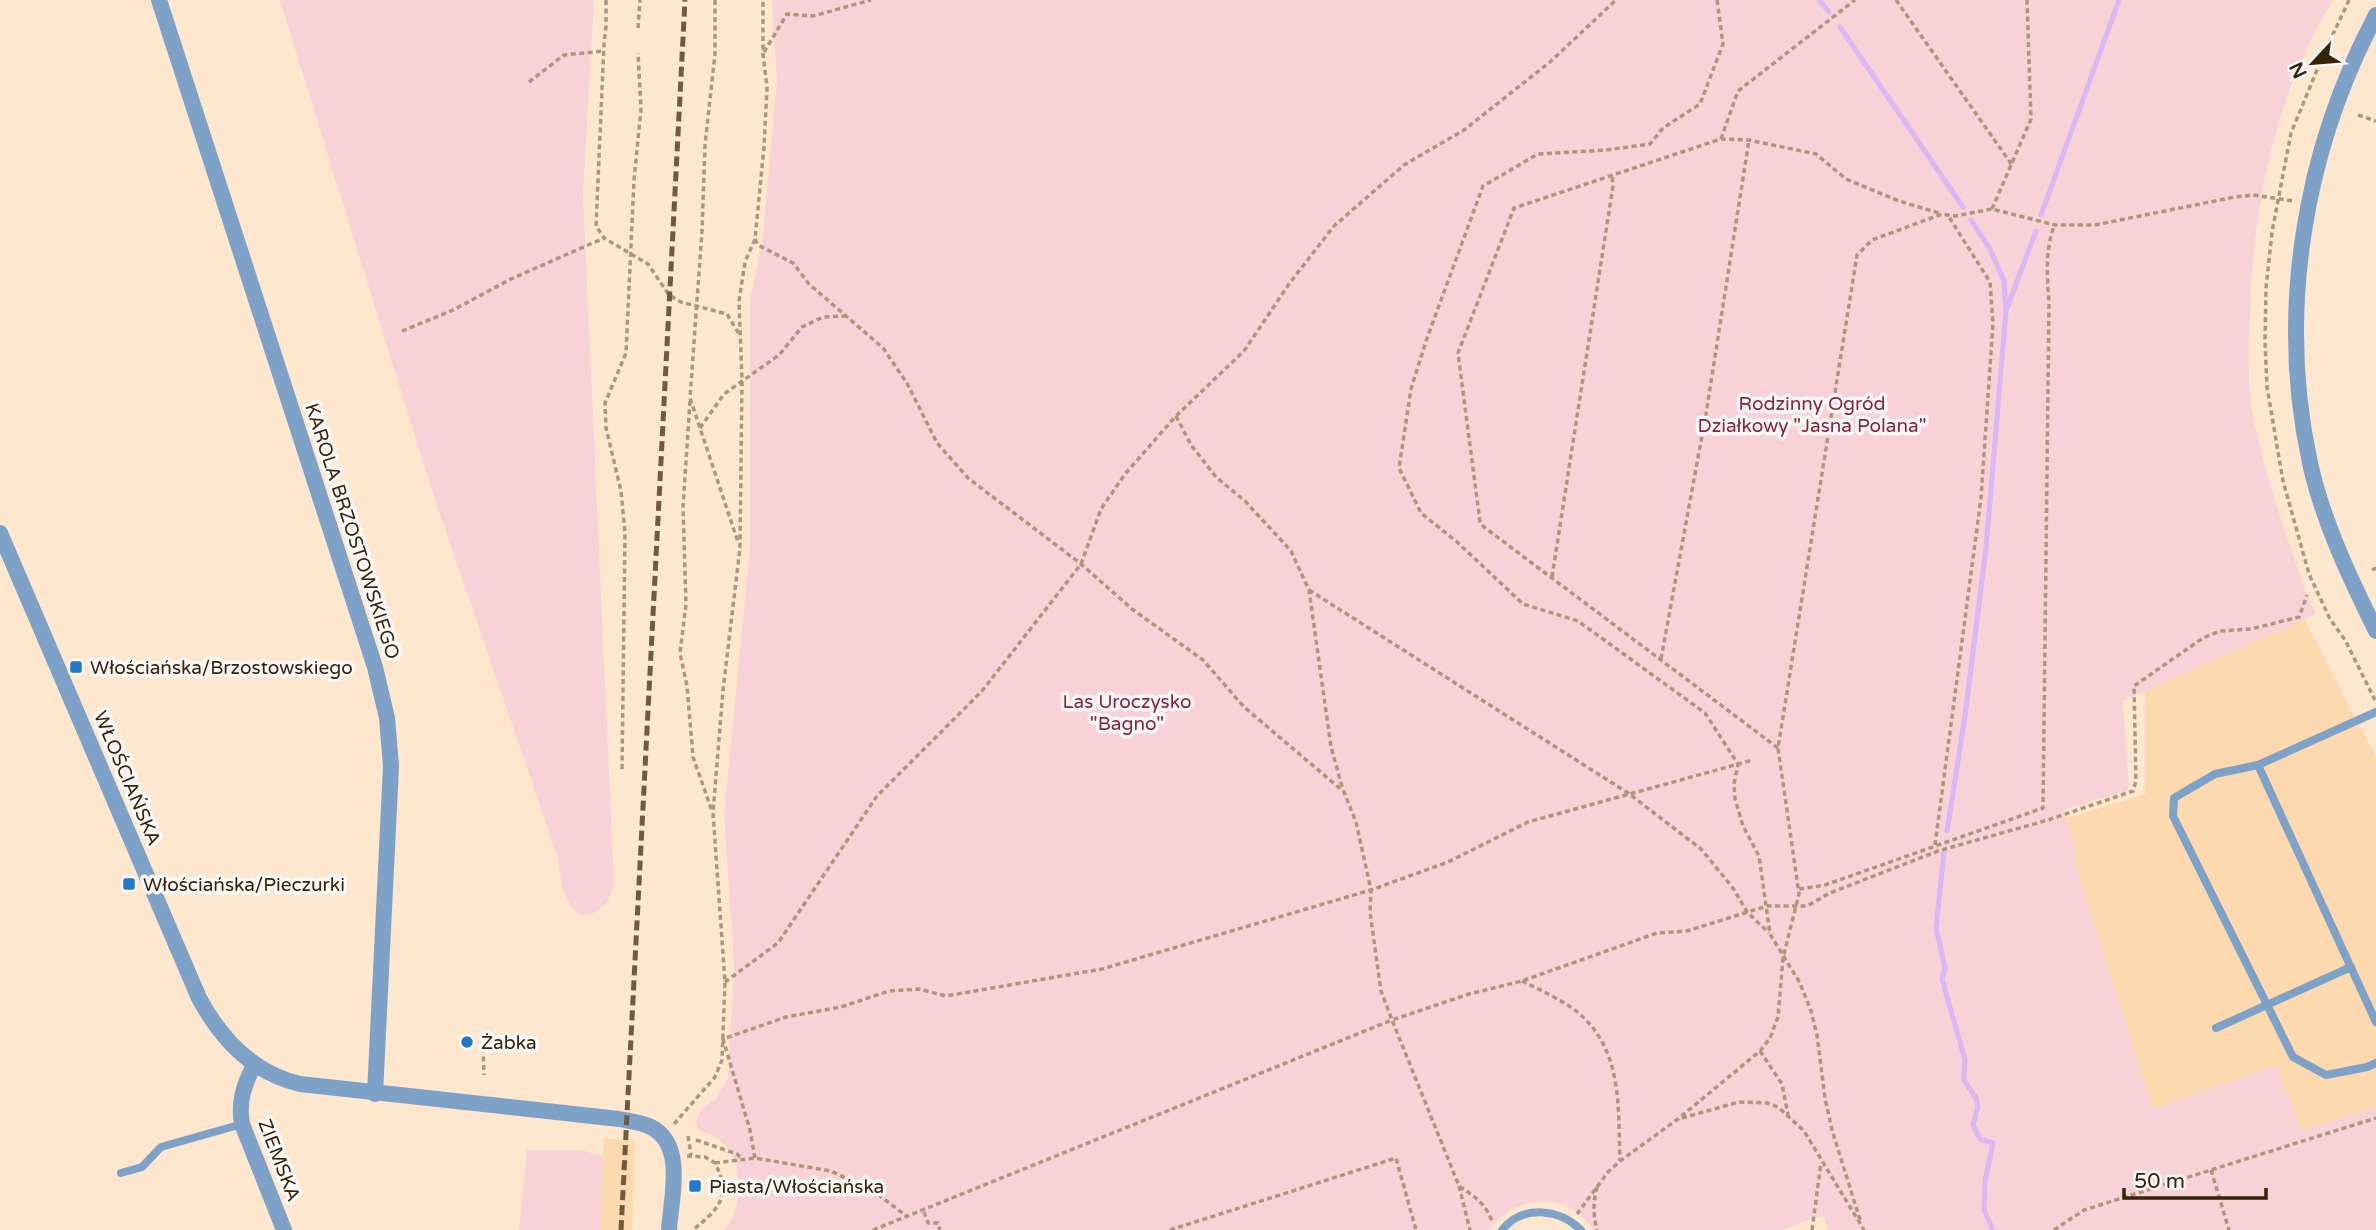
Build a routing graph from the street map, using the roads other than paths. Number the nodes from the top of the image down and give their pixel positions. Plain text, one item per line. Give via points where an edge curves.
1 (159, 0) edge
2 (2376, 15) edge
3 (0, 533) edge
4 (2376, 631) edge
5 (2376, 712) edge
6 (2258, 765) junction
7 (2351, 967) junction
8 (2267, 1005) junction
9 (2376, 1022) edge
10 (2216, 1028) dead end
11 (2376, 1063) edge
12 (254, 1065) junction
13 (375, 1094) junction
14 (243, 1124) junction
15 (121, 1173) dead end
16 (284, 1230) edge
17 (669, 1230) edge
18 (1503, 1230) edge
19 (1581, 1230) edge

1 - 13 street, KAROLA BRZOSTOWSKIEGO via 375,667 387,718 391,766
2 - 4 street via 2348,69 2308,204 2296,330 2297,384 2322,506
3 - 12 street, WŁOŚCIAŃSKA via 199,998 228,1042
5 - 6 lane
6 - 7 lane
6 - 8 lane via 2214,774 2174,798 2173,816
7 - 8 lane
7 - 9 lane
8 - 10 lane
8 - 11 lane via 2293,1057 2326,1075
12 - 13 street, WŁOŚCIAŃSKA via 284,1080
12 - 14 street, ZIEMSKA via 244,1085
13 - 17 street, WŁOŚCIAŃSKA via 642,1123 663,1136 673,1154
14 - 15 lane via 161,1147 142,1167
14 - 16 street, ZIEMSKA
18 - 19 lane via 1524,1216 1542,1212 1559,1214

